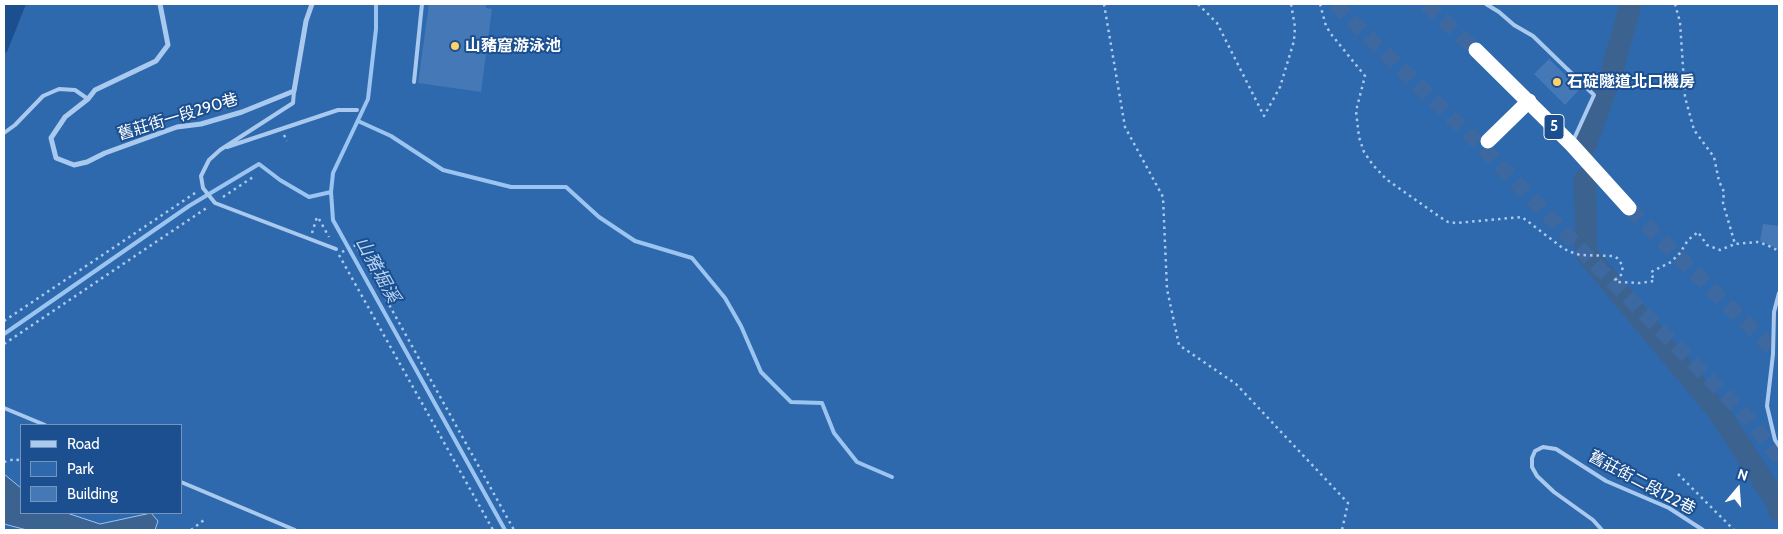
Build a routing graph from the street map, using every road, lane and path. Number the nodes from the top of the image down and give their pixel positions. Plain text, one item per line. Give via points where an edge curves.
1 (160, 4) edge
2 (312, 4) edge
3 (422, 4) edge
4 (1104, 4) edge
5 (1198, 4) edge
6 (1291, 4) edge
7 (1320, 4) edge
8 (1486, 4) edge
9 (1675, 4) edge
10 (1476, 50) tunnel mouth
11 (414, 82) dead end
12 (294, 91) junction
13 (88, 99) junction
14 (1529, 101) junction
15 (357, 110) dead end
16 (4, 133) edge
17 (1488, 141) dead end
18 (1572, 145) junction
19 (220, 150) junction
20 (253, 177) dead end
21 (203, 188) junction
22 (214, 202) junction
23 (1629, 208) tunnel mouth
24 (310, 239) junction
25 (1735, 244) junction
26 (336, 249) junction
27 (1779, 251) edge
28 (339, 254) junction
29 (1779, 293) edge
30 (4, 321) edge
31 (4, 344) edge
32 (4, 408) edge
33 (43, 424) edge
34 (1779, 446) edge
35 (20, 461) edge
36 (4, 462) edge
37 (1678, 474) dead end
38 (182, 482) edge
39 (204, 520) dead end
40 (191, 530) edge
41 (295, 530) edge
42 (493, 530) edge
43 (514, 530) edge
44 (1342, 530) edge
45 (1602, 530) edge
46 (1703, 530) edge
47 (1734, 530) edge

1 - 13 street via 168,45 156,61 95,90
2 - 12 street
3 - 11 lane
4 - 44 path via 1125,127 1163,198 1167,289 1179,345 1236,384 1348,503
5 - 6 path via 1217,23 1264,116 1280,87 1294,41 1296,28
7 - 25 path via 1331,34 1365,76 1356,111 1358,137 1364,152 1386,179 1448,222 1522,217 1571,252 1617,258 1623,266 1615,280 1618,282 1654,281 1651,272 1671,262 1698,232 1707,245 1720,250
8 - 18 lane via 1533,36 1594,95
9 - 25 path via 1680,22 1684,97 1694,130 1714,157
10 - 14 highway, 5
12 - 13 street, 舊莊街一段290巷 via 242,112 177,128 74,165 56,158 51,138 65,117
12 - 19 lane via 293,103
13 - 16 lane via 75,90 59,89 43,96
14 - 17 highway
14 - 18 highway, 5
15 - 19 lane via 338,110
18 - 23 highway, 5
19 - 21 lane via 209,160 201,176
20 - 22 path
21 - 22 lane
21 - 30 path
22 - 24 lane
22 - 31 path
24 - 26 lane
24 - 26 path via 318,218
25 - 27 path via 1756,242
26 - 28 path
28 - 42 path
28 - 43 path via 356,245
29 - 34 lane via 1774,312 1767,406
32 - 33 lane
35 - 36 path
37 - 47 path
38 - 41 lane
39 - 40 path
45 - 46 lane, 舊莊街二段122巷 via 1594,520 1537,476 1532,467 1535,451 1543,447 1556,449 1606,481 1669,508

